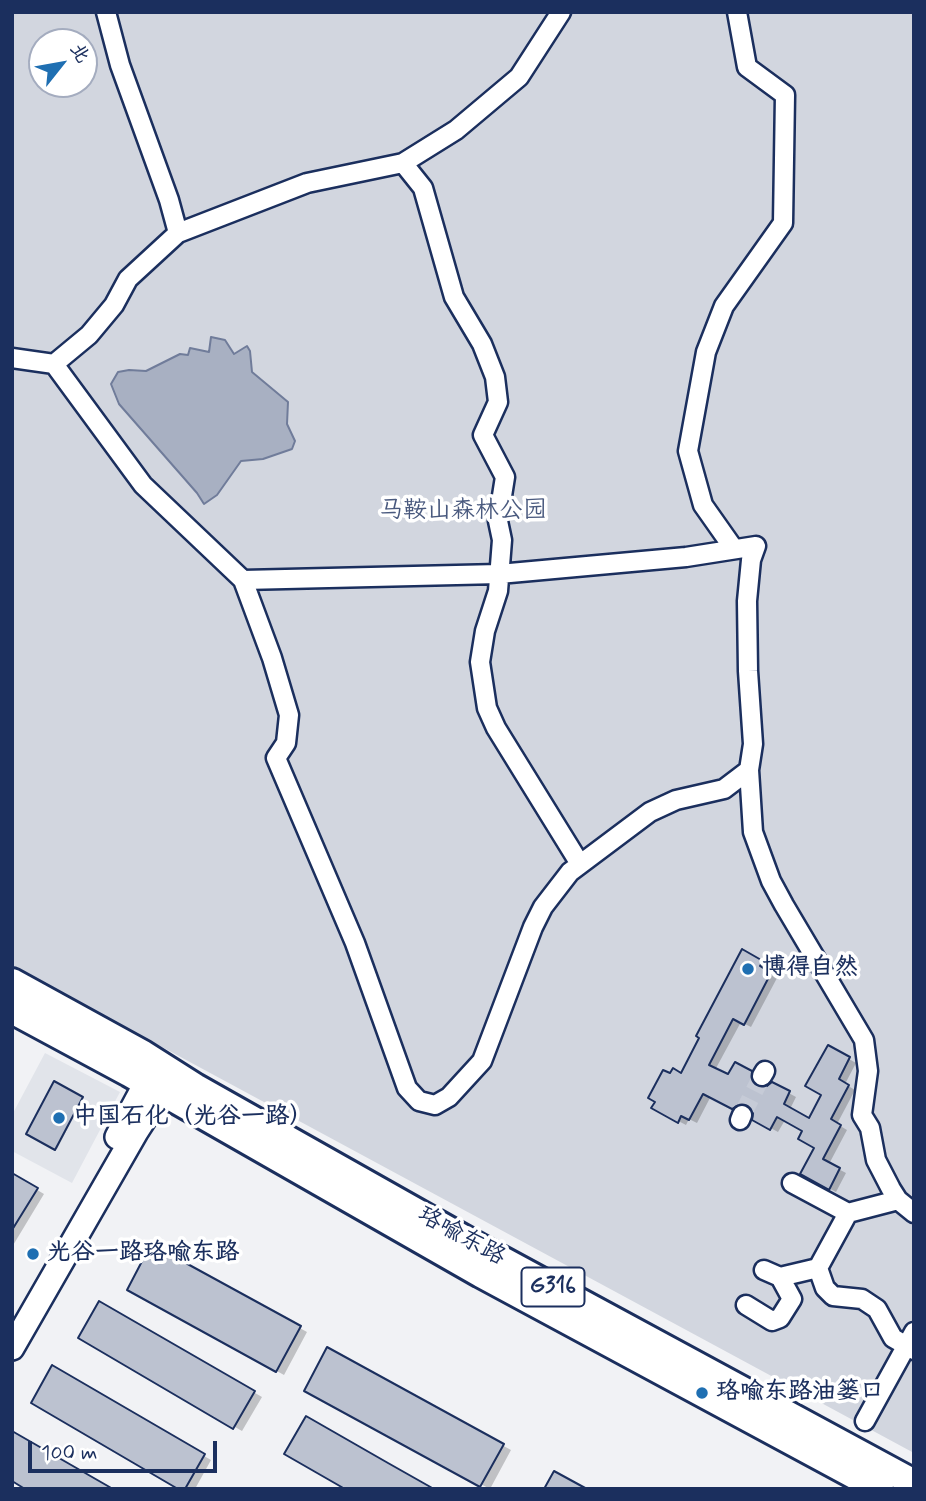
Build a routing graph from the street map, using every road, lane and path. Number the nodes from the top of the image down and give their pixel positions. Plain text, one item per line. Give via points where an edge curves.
1 (106, 12) edge
2 (561, 12) edge
3 (737, 12) edge
4 (403, 163) junction
5 (178, 233) junction
6 (12, 358) edge
7 (54, 364) junction
8 (734, 549) junction
9 (499, 574) junction
10 (243, 580) junction
11 (749, 770) junction
12 (580, 864) junction
13 (12, 982) edge
14 (12, 1010) edge
15 (160, 1078) junction
16 (792, 1183) dead end
17 (898, 1200) junction
18 (848, 1213) junction
19 (914, 1213) edge
20 (818, 1268) junction
21 (746, 1305) dead end
22 (12, 1319) edge
23 (911, 1343) edge
24 (12, 1348) edge
25 (865, 1421) dead end
26 (914, 1483) edge
27 (880, 1489) edge

1 - 5 street
2 - 4 street via 519,77 456,130
3 - 8 street via 747,67 785,95 783,223 724,306 705,352 688,451 702,505
4 - 5 street via 307,183
4 - 9 street via 423,188 454,298 482,344 495,377 498,402 482,435 505,477 498,521 502,540
5 - 7 street via 128,279 89,335
6 - 7 street
7 - 10 street via 142,485
8 - 9 street
8 - 11 street via 756,546 747,601 753,744
9 - 10 street
9 - 12 street via 480,662 487,708
10 - 12 street via 289,715 286,743 276,758 355,943 407,1088 419,1101 435,1105 449,1097 482,1061 533,927 543,907
11 - 12 street via 724,789 676,800 650,812
11 - 17 street via 753,832 771,881 821,974 864,1040 867,1071 862,1115 870,1128 876,1160
13 - 15 highway, 珞喻东路 / G316
14 - 15 highway, 珞喻东路 / G316
15 - 22 main road
15 - 24 main road via 136,1132
15 - 26 highway, 珞喻东路 / G316
15 - 27 highway, 珞喻东路 / G316 via 481,1274
16 - 18 street
17 - 18 street
17 - 19 street
18 - 20 street
20 - 21 street via 772,1273 792,1299 780,1318 772,1321
20 - 23 street via 833,1296 862,1299 877,1309 893,1338
23 - 25 street

